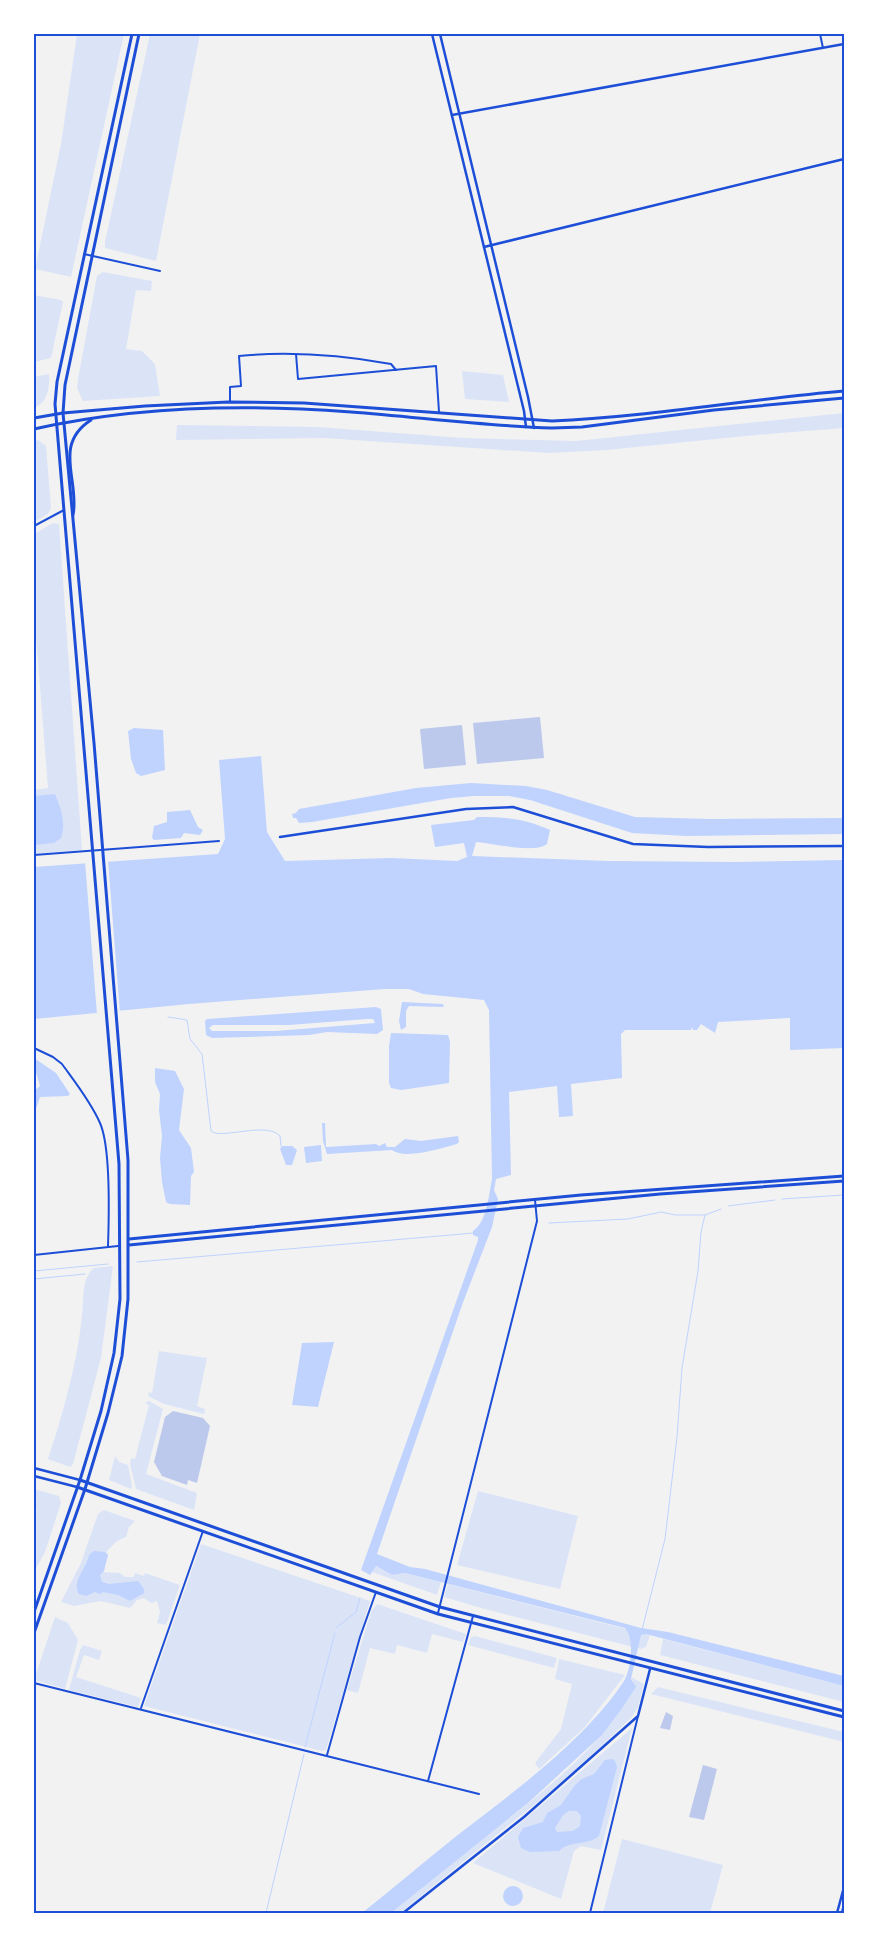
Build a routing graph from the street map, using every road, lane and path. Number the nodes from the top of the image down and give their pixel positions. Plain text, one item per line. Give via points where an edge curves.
1 (132, 34) edge
2 (138, 34) edge
3 (432, 34) edge
4 (440, 34) edge
5 (820, 34) edge
6 (844, 44) edge
7 (823, 48) junction
8 (459, 113) junction
9 (452, 116) junction
10 (844, 159) edge
11 (491, 245) junction
12 (484, 247) junction
13 (84, 254) junction
14 (92, 256) junction
15 (160, 271) dead end
16 (296, 354) junction
17 (396, 370) junction
18 (844, 391) edge
19 (844, 398) edge
20 (230, 402) junction
21 (439, 412) junction
22 (63, 413) junction
23 (55, 414) junction
24 (34, 418) edge
25 (93, 419) junction
26 (525, 420) junction
27 (533, 421) junction
28 (63, 422) junction
29 (55, 424) junction
30 (526, 427) junction
31 (34, 428) edge
32 (534, 428) junction
33 (64, 510) junction
34 (72, 518) junction
35 (34, 526) edge
36 (280, 837) dead end
37 (219, 841) dead end
38 (844, 846) edge
39 (34, 855) edge
40 (34, 1048) edge
41 (844, 1176) edge
42 (844, 1181) edge
43 (535, 1200) junction
44 (536, 1206) junction
45 (129, 1239) junction
46 (120, 1245) junction
47 (129, 1245) junction
48 (108, 1246) junction
49 (34, 1255) edge
50 (34, 1468) edge
51 (34, 1476) edge
52 (80, 1480) junction
53 (87, 1482) junction
54 (78, 1487) junction
55 (85, 1490) junction
56 (203, 1531) junction
57 (376, 1592) junction
58 (440, 1607) junction
59 (34, 1612) edge
60 (438, 1614) junction
61 (473, 1616) junction
62 (471, 1623) junction
63 (34, 1633) edge
64 (650, 1669) junction
65 (34, 1683) edge
66 (141, 1709) junction
67 (844, 1710) edge
68 (638, 1716) junction
69 (844, 1717) edge
70 (327, 1756) junction
71 (428, 1781) junction
72 (479, 1794) dead end
73 (844, 1887) edge
74 (844, 1904) edge
75 (403, 1913) edge
76 (590, 1913) edge
77 (837, 1913) edge
78 (842, 1913) edge

1 - 13 main road
2 - 14 main road
3 - 9 street
4 - 8 street
5 - 7 street
6 - 7 street
7 - 8 street
8 - 9 street
8 - 11 street
9 - 12 street
10 - 11 street
11 - 12 street
11 - 27 street
12 - 26 street
13 - 14 street
13 - 23 main road via 57,382
14 - 15 street
14 - 22 main road via 65,385
16 - 17 street via 362,358 391,364
16 - 17 street via 298,379
16 - 20 street via 239,356 241,386 230,387
17 - 21 street via 436,366
18 - 27 main road via 758,398 584,420
19 - 32 main road via 582,427
20 - 21 main road via 304,403
20 - 22 main road
21 - 26 main road
22 - 23 main road
22 - 28 main road
23 - 24 main road
23 - 29 main road
25 - 28 main road
25 - 30 main road via 176,411 303,410
25 - 34 main road via 77,432 71,446
26 - 27 main road
26 - 30 street
27 - 32 street
28 - 29 main road
28 - 34 main road
29 - 31 main road
29 - 33 main road
30 - 32 main road
33 - 35 street
33 - 46 main road via 119,1164
34 - 45 main road via 128,1160
36 - 38 street via 466,809 513,807 633,844
37 - 39 street
40 - 48 street via 62,1064 101,1124 109,1214
41 - 43 main road
42 - 44 main road
43 - 44 street
43 - 45 main road
44 - 47 main road
44 - 58 street via 537,1221
45 - 47 main road
46 - 48 street
46 - 52 main road via 120,1299 114,1353
47 - 53 main road via 122,1356
48 - 49 street
50 - 52 street
51 - 54 street
52 - 53 main road
52 - 54 main road
53 - 55 main road
53 - 58 main road
54 - 55 main road
54 - 59 main road
55 - 56 main road
55 - 63 main road
56 - 57 main road
56 - 66 street
57 - 60 main road
57 - 70 street
58 - 60 street
58 - 61 main road
60 - 62 main road
61 - 62 street
61 - 67 main road
62 - 64 main road
62 - 71 street
64 - 68 street
64 - 69 main road
65 - 66 street
66 - 70 street
68 - 75 street via 524,1817
68 - 76 street
70 - 71 street
71 - 72 street
73 - 77 street
74 - 78 street

